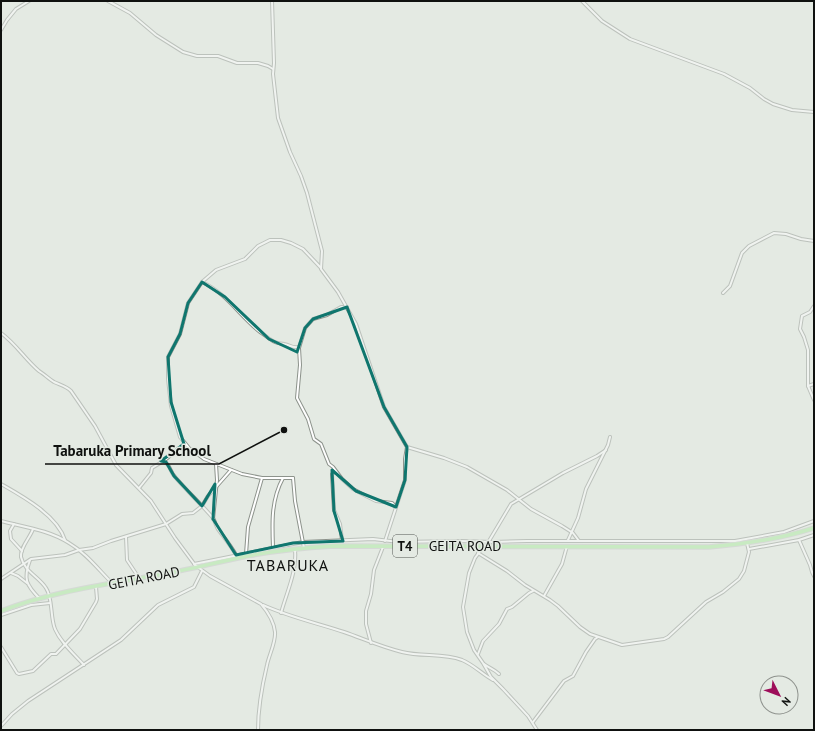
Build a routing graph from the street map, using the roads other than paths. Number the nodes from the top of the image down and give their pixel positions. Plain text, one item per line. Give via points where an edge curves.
1 (29, 1) edge
2 (108, 1) edge
3 (272, 1) edge
4 (582, 1) edge
5 (1, 30) edge
6 (273, 70) junction
7 (814, 112) edge
8 (814, 241) edge
9 (321, 269) junction
10 (202, 282) junction
11 (723, 293) dead end
12 (814, 306) edge
13 (347, 307) junction
14 (1, 333) edge
15 (299, 347) junction
16 (814, 384) edge
17 (808, 386) junction
18 (814, 400) edge
19 (610, 437) dead end
20 (185, 444) junction
21 (407, 447) junction
22 (606, 450) junction
23 (161, 461) junction
24 (216, 464) junction
25 (230, 470) junction
26 (336, 472) junction
27 (262, 478) junction
28 (283, 478) junction
29 (1, 484) edge
30 (216, 486) junction
31 (139, 488) junction
32 (520, 499) junction
33 (202, 506) junction
34 (396, 507) junction
35 (213, 519) junction
36 (1, 521) edge
37 (814, 521) edge
38 (6, 522) junction
39 (14, 524) junction
40 (166, 524) junction
41 (814, 528) edge
42 (12, 529) junction
43 (33, 529) junction
44 (572, 532) junction
45 (814, 535) edge
46 (126, 537) junction
47 (65, 540) junction
48 (568, 540) junction
49 (799, 540) junction
50 (342, 541) junction
51 (385, 541) junction
52 (579, 541) junction
53 (303, 542) junction
54 (488, 542) junction
55 (747, 543) junction
56 (383, 546) junction
57 (484, 546) junction
58 (567, 546) junction
59 (273, 547) junction
60 (304, 548) junction
61 (295, 549) junction
62 (749, 549) junction
63 (79, 550) junction
64 (22, 551) junction
65 (274, 552) junction
66 (478, 553) junction
67 (246, 555) junction
68 (236, 557) junction
69 (31, 559) junction
70 (24, 564) junction
71 (194, 564) junction
72 (197, 567) junction
73 (28, 569) junction
74 (202, 571) junction
75 (11, 573) junction
76 (814, 576) edge
77 (139, 578) junction
78 (1, 579) edge
79 (27, 583) junction
80 (113, 584) junction
81 (96, 587) junction
82 (533, 591) junction
83 (544, 596) junction
84 (50, 597) junction
85 (40, 599) junction
86 (50, 603) junction
87 (261, 604) junction
88 (1, 611) edge
89 (282, 613) junction
90 (1, 615) edge
91 (598, 637) junction
92 (371, 643) junction
93 (65, 645) junction
94 (1, 647) edge
95 (478, 655) junction
96 (483, 663) junction
97 (84, 665) junction
98 (499, 674) dead end
99 (493, 680) junction
100 (533, 722) junction
101 (1, 726) edge
102 (258, 730) edge
103 (538, 730) edge

1 - 5 street via 16,9
2 - 6 street via 130,13 183,52 197,56 218,56 237,63 258,63
3 - 6 street
4 - 7 street via 602,21 630,39 724,74 773,104 792,110
6 - 9 street via 278,118 307,193 322,251
8 - 11 street via 774,233 749,246 742,253 730,286
9 - 10 street via 300,247 270,240 256,247 245,259 216,270
9 - 13 street
10 - 15 street via 225,297 269,339 291,347
10 - 20 street via 188,301 180,334 168,356 171,402 180,437
12 - 17 street via 810,312 802,316 800,329 808,350
13 - 15 street via 313,319 305,328
13 - 21 street via 357,328 376,389
14 - 31 street via 40,371 71,391 95,426 114,463
15 - 26 street via 297,398 314,439 321,444 329,464
16 - 17 street
17 - 18 street
19 - 22 street
20 - 23 street
20 - 24 street via 196,454
21 - 32 street via 467,467
21 - 34 street via 405,480
22 - 32 street
22 - 44 street via 586,489
23 - 31 street via 152,468
23 - 33 street via 167,464 174,476
24 - 25 street
24 - 30 street
25 - 27 street
25 - 30 street
26 - 34 street via 356,491 374,500 392,503
26 - 50 street via 332,474 334,510 340,524
27 - 28 street
27 - 67 street via 248,527
28 - 53 street via 293,478
28 - 59 street via 274,503
29 - 47 street via 45,512 57,525
30 - 33 street
30 - 35 street
31 - 40 street via 151,500
32 - 44 street
32 - 54 street via 511,504
33 - 35 street
33 - 40 street via 193,514 182,514
34 - 51 street
35 - 68 street
36 - 38 street
37 - 52 street via 784,532 735,541
38 - 39 street
38 - 42 street
39 - 42 street
39 - 43 street
40 - 46 street
40 - 71 street
41 - 55 highway, GEITA ROAD / T4
42 - 64 street via 11,539
43 - 47 street
43 - 64 street
44 - 48 street
44 - 52 street
45 - 49 street
46 - 63 street
46 - 77 street via 127,560
47 - 63 street
48 - 52 street
48 - 54 street
49 - 62 street
49 - 76 street
50 - 51 street
50 - 53 street
51 - 54 street
53 - 59 street
53 - 60 street
55 - 58 highway, GEITA ROAD / T4 via 709,547
55 - 62 street
56 - 57 highway, GEITA ROAD / T4
56 - 60 highway, GEITA ROAD / T4
56 - 92 street via 374,570 366,612
57 - 58 highway, GEITA ROAD / T4
57 - 66 street
58 - 83 street via 562,564
59 - 65 street
59 - 67 street
60 - 61 highway, GEITA ROAD / T4
61 - 65 highway, GEITA ROAD / T4
61 - 89 street via 294,574
62 - 91 street via 744,571 739,579 706,602 668,637 627,645
63 - 69 street via 65,556
63 - 80 street
64 - 70 street via 21,558
65 - 67 highway, GEITA ROAD / T4
66 - 82 street
66 - 95 street via 470,568 463,608 468,638
67 - 68 highway, GEITA ROAD / T4
68 - 71 street via 211,559
68 - 72 highway, GEITA ROAD / T4
69 - 70 street
69 - 73 street
70 - 73 street
70 - 75 street
71 - 72 street
72 - 74 street
72 - 77 highway, GEITA ROAD / T4
73 - 79 street
73 - 84 street via 44,584
74 - 87 street
74 - 97 street via 194,587 158,605 121,640
75 - 78 street
75 - 79 street
77 - 80 highway, GEITA ROAD / T4
79 - 85 street
80 - 81 highway, GEITA ROAD / T4
81 - 84 highway, GEITA ROAD / T4
81 - 93 street via 96,602 80,629
82 - 83 street
82 - 95 street via 507,609 499,624 483,641
83 - 91 street via 586,632
84 - 85 highway, GEITA ROAD / T4
84 - 86 street
85 - 88 highway, GEITA ROAD / T4
86 - 90 street via 31,605
86 - 93 street via 55,630
87 - 89 street
87 - 102 street via 269,615 275,633 259,706
89 - 92 street via 345,632
91 - 100 street via 586,652 573,676 562,684
92 - 99 street via 410,654 457,658 475,666
93 - 94 street via 54,655 50,654 33,671 19,674
93 - 97 street
95 - 96 street
96 - 98 street
96 - 99 street
97 - 101 street via 28,701
99 - 100 street
100 - 103 street

